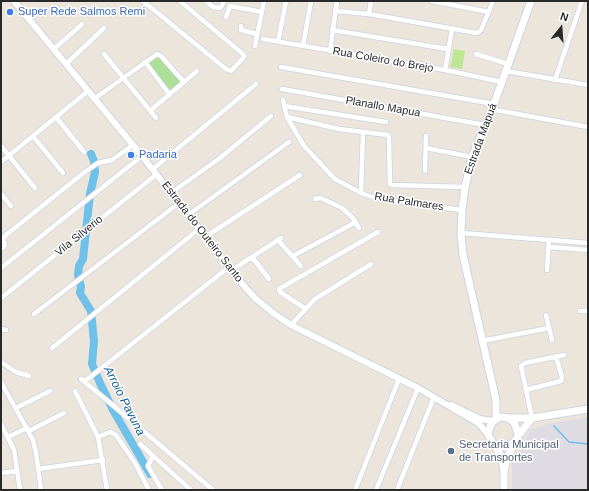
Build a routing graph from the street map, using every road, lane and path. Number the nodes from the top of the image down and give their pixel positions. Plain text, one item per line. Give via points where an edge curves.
1 (14, 1) edge
2 (143, 1) edge
3 (180, 1) edge
4 (206, 1) edge
5 (224, 1) edge
6 (264, 1) edge
7 (286, 1) edge
8 (311, 1) edge
9 (337, 1) edge
10 (371, 1) edge
11 (432, 1) edge
12 (493, 1) edge
13 (531, 1) edge
14 (582, 1) edge
15 (335, 11) junction
16 (262, 12) junction
17 (489, 12) junction
18 (369, 14) junction
19 (226, 17) dead end
20 (82, 24) dead end
21 (241, 26) dead end
22 (104, 28) dead end
23 (452, 29) junction
24 (332, 30) junction
25 (257, 34) junction
26 (263, 39) dead end
27 (278, 42) junction
28 (255, 46) dead end
29 (303, 46) junction
30 (54, 49) junction
31 (448, 49) junction
32 (330, 50) junction
33 (104, 54) dead end
34 (476, 54) dead end
35 (145, 62) junction
36 (66, 64) junction
37 (281, 67) dead end
38 (507, 67) junction
39 (445, 70) junction
40 (197, 71) dead end
41 (124, 78) junction
42 (554, 80) junction
43 (184, 82) junction
44 (502, 82) junction
45 (256, 84) dead end
46 (588, 85) edge
47 (282, 89) dead end
48 (88, 91) junction
49 (170, 95) junction
50 (94, 99) junction
51 (282, 100) dead end
52 (284, 106) junction
53 (495, 107) junction
54 (151, 110) junction
55 (271, 116) dead end
56 (287, 116) junction
57 (56, 117) junction
58 (156, 118) dead end
59 (386, 122) dead end
60 (485, 125) junction
61 (588, 128) edge
62 (363, 132) junction
63 (34, 136) junction
64 (426, 136) dead end
65 (288, 142) dead end
66 (133, 145) junction
67 (1, 146) edge
68 (426, 148) junction
69 (84, 152) dead end
70 (9, 155) junction
71 (142, 156) junction
72 (472, 157) junction
73 (1, 162) edge
74 (425, 171) dead end
75 (155, 172) junction
76 (63, 173) dead end
77 (300, 175) dead end
78 (465, 187) junction
79 (35, 188) dead end
80 (171, 193) junction
81 (361, 193) junction
82 (1, 194) edge
83 (315, 199) dead end
84 (179, 203) junction
85 (12, 206) dead end
86 (462, 210) junction
87 (188, 215) junction
88 (356, 222) junction
89 (358, 228) dead end
90 (199, 229) junction
91 (378, 232) dead end
92 (461, 233) junction
93 (205, 237) junction
94 (1, 240) edge
95 (549, 240) junction
96 (588, 242) edge
97 (1, 248) edge
98 (548, 248) junction
99 (588, 250) edge
100 (293, 256) junction
101 (252, 257) junction
102 (371, 264) dead end
103 (301, 266) dead end
104 (1, 268) edge
105 (231, 268) junction
106 (547, 270) dead end
107 (269, 279) dead end
108 (1, 298) edge
109 (306, 309) junction
110 (580, 311) dead end
111 (588, 311) edge
112 (34, 314) dead end
113 (546, 315) dead end
114 (291, 325) junction
115 (549, 328) junction
116 (552, 340) dead end
117 (482, 341) junction
118 (52, 348) dead end
119 (564, 355) dead end
120 (556, 357) junction
121 (1, 362) edge
122 (29, 376) dead end
123 (399, 379) junction
124 (1, 382) edge
125 (418, 388) junction
126 (526, 390) junction
127 (50, 391) dead end
128 (75, 391) dead end
129 (434, 397) junction
130 (496, 400) junction
131 (442, 401) junction
132 (16, 408) junction
133 (588, 409) edge
134 (64, 412) dead end
135 (507, 418) junction
136 (532, 418) junction
137 (495, 420) junction
138 (1, 424) edge
139 (28, 430) junction
140 (488, 434) junction
141 (8, 437) junction
142 (98, 437) junction
143 (516, 439) junction
144 (493, 443) junction
145 (140, 444) dead end
146 (153, 456) junction
147 (103, 460) junction
148 (38, 469) junction
149 (17, 471) junction
150 (504, 471) junction
151 (1, 473) edge
152 (20, 490) edge
153 (41, 490) edge
154 (107, 490) edge
155 (148, 490) edge
156 (162, 490) edge
157 (191, 490) edge
158 (213, 490) edge
159 (355, 490) edge
160 (376, 490) edge
161 (397, 490) edge
162 (504, 490) edge

1 - 30 street, Estrada do Outeiro Santo
2 - 3 street via 231,71 244,58 243,53
4 - 5 street via 219,8
6 - 16 street
7 - 27 street
8 - 29 street
9 - 15 street
10 - 18 street
11 - 17 street
12 - 17 street
13 - 38 main road, Estrada Mapuá
14 - 42 street
15 - 18 street
15 - 24 street
16 - 19 street via 230,6
16 - 25 street
17 - 23 street via 477,33
18 - 23 street
20 - 30 street
21 - 25 street via 241,30
22 - 36 street
23 - 31 street
24 - 31 street
24 - 32 street
25 - 28 street
26 - 27 street, Rua Coleiro do Brejo
27 - 29 street, Rua Coleiro do Brejo
29 - 32 street, Rua Coleiro do Brejo
30 - 36 street, Estrada do Outeiro Santo
31 - 39 street
32 - 39 street, Rua Coleiro do Brejo
33 - 41 street
34 - 38 street
35 - 41 street
35 - 43 street via 158,55
35 - 49 street
36 - 48 street, Estrada do Outeiro Santo
37 - 53 street
38 - 42 street
38 - 44 main road, Estrada Mapuá
39 - 44 street, Rua Coleiro do Brejo
40 - 43 street
41 - 50 street
41 - 54 street
42 - 46 street
43 - 49 street
44 - 53 main road, Estrada Mapuá
45 - 75 street, Vila Silverio
47 - 60 street, Planallo Mapua
48 - 50 street, Estrada do Outeiro Santo
48 - 57 street
49 - 54 street
50 - 66 street, Estrada do Outeiro Santo
51 - 52 street, Rua Palmares
52 - 56 street, Rua Palmares
52 - 59 street
53 - 60 main road, Estrada Mapuá
53 - 61 street
54 - 58 street
55 - 80 street via 220,158
56 - 62 street via 338,129
56 - 81 street, Rua Palmares via 304,146 319,163 335,178
57 - 63 street
57 - 69 street
60 - 72 main road, Estrada Mapuá
62 - 78 street via 388,136 391,185
62 - 81 street
63 - 70 street
63 - 76 street
64 - 68 street
65 - 87 street
66 - 71 street, Estrada do Outeiro Santo
66 - 94 street via 112,160 91,167
67 - 70 street
68 - 72 street
68 - 74 street
70 - 73 street
70 - 79 street
71 - 75 street, Estrada do Outeiro Santo
71 - 104 street
72 - 78 main road, Estrada Mapuá
75 - 80 street, Estrada do Outeiro Santo
75 - 108 street, Vila Silverio
77 - 93 street
78 - 86 main road, Estrada Mapuá
80 - 84 street, Estrada do Outeiro Santo
81 - 86 street, Rua Palmares via 375,198
82 - 85 street
83 - 88 street via 330,202 348,213
84 - 87 street, Estrada do Outeiro Santo
84 - 112 street
86 - 92 main road, Estrada Mapuá
87 - 90 street, Estrada do Outeiro Santo
88 - 89 street
88 - 100 street
90 - 93 street, Estrada do Outeiro Santo
90 - 118 street
91 - 109 street via 279,289
92 - 95 street
92 - 117 main road, Estrada Mapuá via 464,262
93 - 105 street, Estrada do Outeiro Santo
94 - 97 street via 5,244
95 - 96 street
95 - 98 street
98 - 99 street
98 - 106 street
100 - 101 street via 280,239
100 - 103 street
101 - 105 street
101 - 107 street
102 - 109 street via 319,296
105 - 114 street, Estrada do Outeiro Santo via 255,298
105 - 158 street via 90,378 82,380
109 - 114 street
110 - 111 street
113 - 115 street
114 - 123 street, Estrada do Outeiro Santo
115 - 116 street
115 - 117 street
117 - 130 main road, Estrada Mapuá
119 - 120 street
120 - 126 street via 522,365
120 - 126 street via 561,381
121 - 122 street via 16,372
123 - 125 street, Estrada do Outeiro Santo
123 - 159 street
124 - 132 street
125 - 129 street, Estrada do Outeiro Santo
125 - 160 street
126 - 136 street
127 - 132 street
128 - 142 street
129 - 131 street, Estrada do Outeiro Santo
129 - 161 street
130 - 135 main road, Estrada Mapuá
130 - 137 main road, Estrada Mapuá
131 - 137 street, Estrada do Outeiro Santo via 480,419
131 - 140 street, Estrada do Outeiro Santo via 478,423
132 - 139 street
133 - 136 main road
134 - 139 street
135 - 136 main road
135 - 137 main road
135 - 143 main road via 517,425
136 - 143 main road
137 - 140 main road via 489,427
138 - 141 street
139 - 141 street
139 - 148 street via 35,446
140 - 144 main road
141 - 149 street via 15,454
142 - 147 street
142 - 155 street via 110,432 116,435 137,467
143 - 144 main road via 504,447
143 - 150 main road
144 - 150 main road via 501,454
145 - 146 street
146 - 156 street via 148,466
146 - 157 street
147 - 148 street
147 - 154 street
148 - 153 street
149 - 151 street
149 - 152 street
150 - 162 main road

